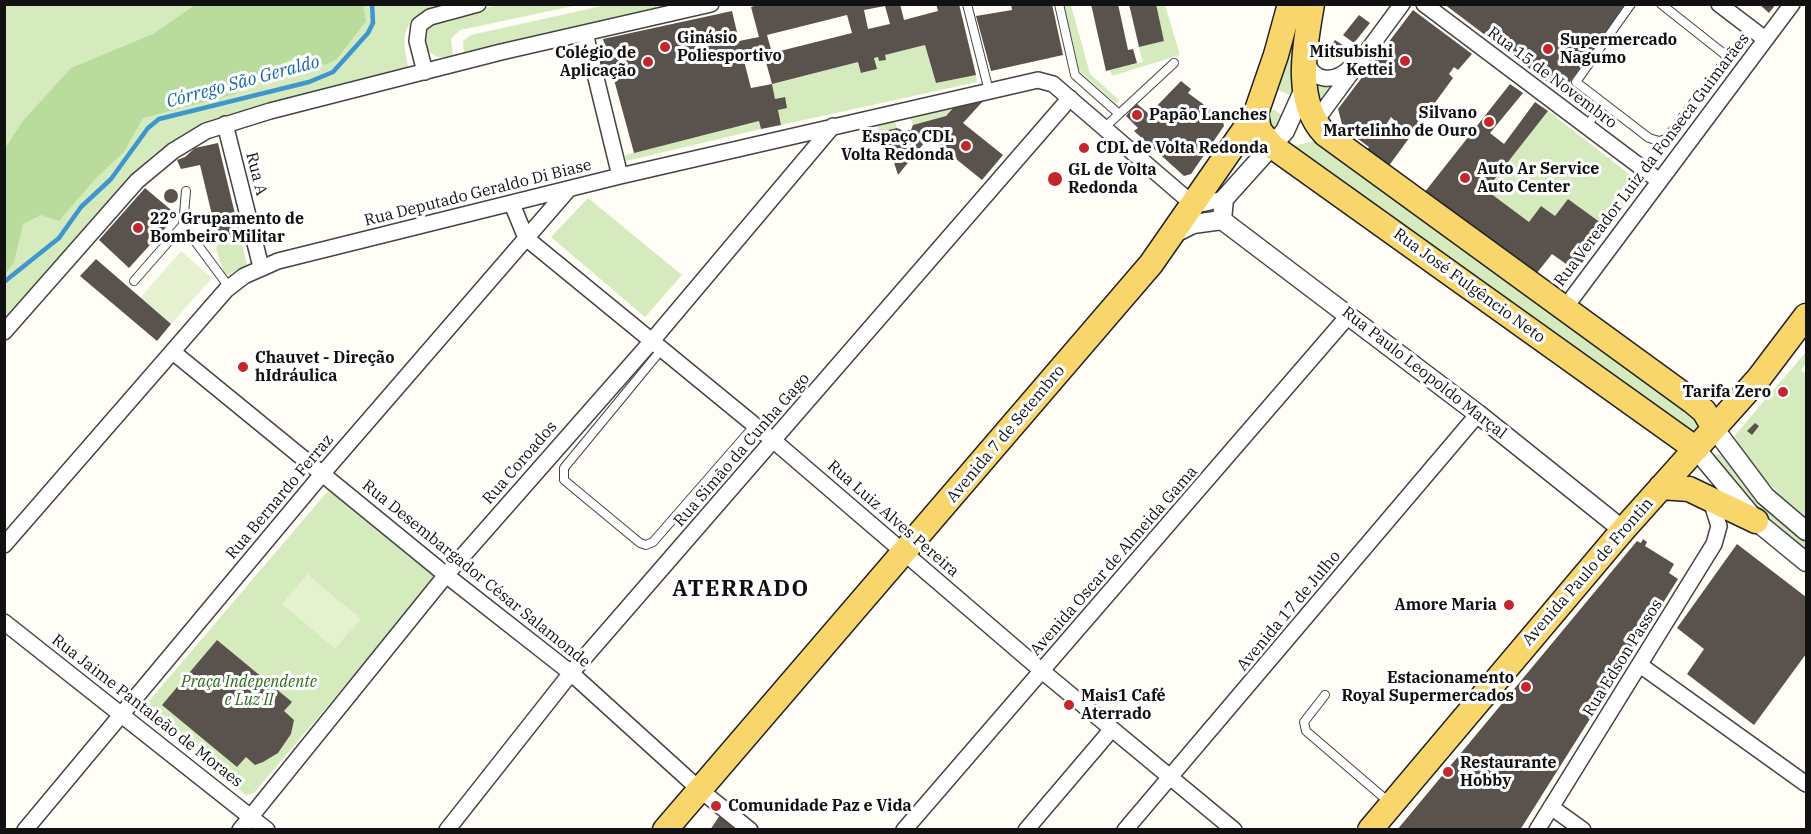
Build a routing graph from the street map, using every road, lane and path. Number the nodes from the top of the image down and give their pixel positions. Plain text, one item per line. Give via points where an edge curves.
1 (478, 4) edge
2 (711, 4) edge
3 (967, 4) edge
4 (1059, 4) edge
5 (1290, 4) edge
6 (1312, 4) edge
7 (1402, 4) edge
8 (1424, 4) edge
9 (1631, 4) edge
10 (1661, 4) edge
11 (1719, 4) edge
12 (1792, 4) edge
13 (585, 33) junction
14 (1765, 39) junction
15 (1305, 57) junction
16 (1361, 57) junction
17 (1174, 63) dead end
18 (425, 72) junction
19 (1304, 90) junction
20 (989, 91) junction
21 (1070, 98) junction
22 (1603, 103) junction
23 (1256, 112) junction
24 (1119, 114) junction
25 (1315, 122) junction
26 (225, 124) junction
27 (833, 126) junction
28 (1587, 126) junction
29 (1104, 128) junction
30 (1272, 146) junction
31 (620, 176) junction
32 (1658, 180) junction
33 (186, 191) dead end
34 (567, 191) junction
35 (1224, 199) junction
36 (1192, 202) junction
37 (512, 204) junction
38 (1222, 220) junction
39 (183, 225) junction
40 (526, 238) junction
41 (1166, 244) junction
42 (261, 267) junction
43 (134, 281) dead end
44 (229, 287) junction
45 (1564, 309) junction
46 (1349, 315) junction
47 (1806, 316) edge
48 (4, 332) edge
49 (656, 345) junction
50 (173, 352) junction
51 (1478, 414) junction
52 (755, 425) junction
53 (1714, 428) junction
54 (774, 441) junction
55 (1696, 449) junction
56 (323, 473) junction
57 (1661, 487) junction
58 (1711, 501) junction
59 (1756, 521) junction
60 (1623, 530) junction
61 (1806, 531) edge
62 (4, 545) edge
63 (905, 554) junction
64 (1806, 562) edge
65 (446, 575) junction
66 (4, 622) edge
67 (1640, 665) junction
68 (1042, 671) junction
69 (571, 673) junction
70 (1325, 695) dead end
71 (121, 715) junction
72 (1112, 729) junction
73 (1171, 778) junction
74 (1806, 784) edge
75 (699, 789) junction
76 (1391, 804) junction
77 (1551, 807) junction
78 (251, 816) junction
79 (25, 830) edge
80 (240, 830) edge
81 (267, 830) edge
82 (447, 830) edge
83 (665, 830) edge
84 (750, 830) edge
85 (904, 830) edge
86 (1026, 830) edge
87 (1125, 830) edge
88 (1234, 830) edge
89 (1370, 830) edge
90 (1537, 830) edge
91 (1583, 830) edge

1 - 18 street via 430,17 419,25 417,41
2 - 13 street
3 - 20 lane
4 - 24 lane via 1075,75
5 - 23 main road, Avenida 7 de Setembro
6 - 15 main road
7 - 16 street
8 - 28 street, Rua 15 de Novembro
9 - 22 lane via 1576,82
10 - 22 lane via 1728,57 1663,140 1649,138
11 - 14 street
12 - 14 street, Rua Vereador Luiz da Fonseca Guimarães
13 - 18 street
13 - 31 street
14 - 32 street, Rua Vereador Luiz da Fonseca Guimarães
15 - 16 street via 1316,75 1330,79 1343,74
15 - 19 main road
16 - 25 street
17 - 24 lane
18 - 26 street
19 - 25 main road
19 - 30 street via 1285,131
20 - 21 street, Rua Deputado Geraldo Di Biase via 1042,80
20 - 27 street, Rua Deputado Geraldo Di Biase
21 - 29 street
21 - 54 street, Rua Simão da Cunha Gago
22 - 28 lane
23 - 30 main road, Rua José Fulgêncio Neto via 1259,130
23 - 36 main road, Avenida 7 de Setembro
24 - 29 lane
25 - 45 main road via 1329,138
26 - 42 street, Rua A
26 - 48 street via 184,143 147,171
27 - 31 street, Rua Deputado Geraldo Di Biase
27 - 49 street, Rua Coroados
28 - 32 street, Rua 15 de Novembro
29 - 36 street
30 - 35 street
30 - 55 main road, Rua José Fulgêncio Neto
31 - 34 street, Rua Deputado Geraldo Di Biase
32 - 45 street, Rua Vereador Luiz da Fonseca Guimarães
33 - 39 lane
34 - 37 street, Rua Deputado Geraldo Di Biase
34 - 40 street, Rua Bernardo Ferraz
35 - 36 street
35 - 38 street
36 - 41 main road, Avenida 7 de Setembro
37 - 40 street
37 - 42 street, Rua Deputado Geraldo Di Biase
38 - 41 street via 1193,224
38 - 46 street, Rua Paulo Leopoldo Marçal
39 - 43 lane
39 - 44 lane
40 - 49 street, Rua Luiz Alves Pereira
40 - 56 street, Rua Bernardo Ferraz
41 - 63 main road, Avenida 7 de Setembro
42 - 44 street, Rua Deputado Geraldo Di Biase
44 - 50 street, Rua Deputado Geraldo Di Biase
45 - 53 main road via 1699,406
46 - 51 street, Rua Paulo Leopoldo Marçal
46 - 68 street, Avenida Oscar de Almeida Gama
47 - 53 main road, Avenida Paulo de Frontin via 1759,378
49 - 52 street, Rua Luiz Alves Pereira
49 - 52 lane via 562,475 640,543 652,542
49 - 65 street, Rua Coroados
50 - 56 street, Rua Desembargador César Salamonde
50 - 62 street, Rua Deputado Geraldo Di Biase
51 - 60 street, Rua Paulo Leopoldo Marçal
51 - 73 street, Avenida 17 de Julho
52 - 54 street, Rua Luiz Alves Pereira
53 - 55 main road, Avenida Paulo de Frontin
53 - 61 street via 1764,496
54 - 63 street, Rua Luiz Alves Pereira
54 - 69 street, Rua Simão da Cunha Gago
55 - 57 main road, Avenida Paulo de Frontin
55 - 59 street
56 - 65 street, Rua Desembargador César Salamonde
56 - 71 street, Rua Bernardo Ferraz
57 - 58 main road via 1689,489
57 - 60 main road, Avenida Paulo de Frontin
58 - 59 main road
58 - 67 street, Rua Edson Passos via 1717,514 1717,538
59 - 64 street
60 - 76 main road, Avenida Paulo de Frontin
63 - 68 street, Rua Luiz Alves Pereira
63 - 75 main road, Avenida 7 de Setembro
65 - 69 street, Rua Desembargador César Salamonde
65 - 78 street, Rua Coroados
66 - 71 street, Rua Jaime Pantaleão de Moraes
67 - 74 street
67 - 77 street, Rua Edson Passos
68 - 72 street, Rua Luiz Alves Pereira
68 - 85 street, Avenida Oscar de Almeida Gama
69 - 75 street, Rua Desembargador César Salamonde
69 - 82 street, Rua Simão da Cunha Gago
70 - 76 lane via 1304,723 1306,731
71 - 78 street, Rua Jaime Pantaleão de Moraes
71 - 79 street, Rua Bernardo Ferraz
72 - 73 street, Rua Luiz Alves Pereira
72 - 86 street
73 - 87 street, Avenida 17 de Julho
73 - 88 street, Rua Luiz Alves Pereira
75 - 83 main road, Avenida 7 de Setembro
75 - 84 street, Rua Desembargador César Salamonde
76 - 89 main road, Avenida Paulo de Frontin
77 - 90 street, Rua Edson Passos
77 - 91 street
78 - 80 street, Rua Coroados
78 - 81 street, Rua Jaime Pantaleão de Moraes

